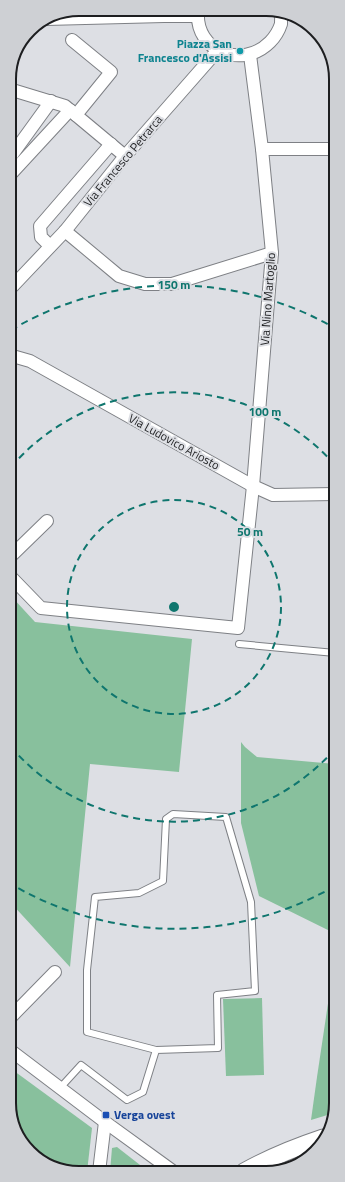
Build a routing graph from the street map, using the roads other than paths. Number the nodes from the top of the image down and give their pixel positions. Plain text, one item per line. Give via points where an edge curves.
1 (164, 16) edge
2 (198, 16) edge
3 (282, 18) edge
4 (59, 19) edge
5 (72, 40) dead end
6 (218, 50) junction
7 (250, 55) junction
8 (16, 91) edge
9 (51, 101) junction
10 (73, 112) junction
11 (111, 144) junction
12 (16, 149) edge
13 (262, 149) junction
14 (329, 149) edge
15 (125, 156) junction
16 (16, 166) edge
17 (65, 230) junction
18 (50, 246) junction
19 (272, 253) junction
20 (16, 283) edge
21 (16, 357) edge
22 (253, 486) junction
23 (329, 494) edge
24 (48, 521) dead end
25 (16, 551) edge
26 (16, 582) edge
27 (239, 644) dead end
28 (329, 652) edge
29 (55, 972) dead end
30 (16, 1012) edge
31 (156, 1050) junction
32 (16, 1055) edge
33 (60, 1088) junction
34 (105, 1122) junction
35 (316, 1141) edge
36 (99, 1166) edge
37 (166, 1166) edge
38 (254, 1166) edge

1 - 4 street
2 - 6 street via 201,30
3 - 7 street via 281,25 274,38 264,48
5 - 10 street via 111,72
6 - 7 street via 234,55
6 - 15 street, Via Francesco Petrarca
7 - 13 street, Via Nino Martoglio
8 - 9 street
9 - 10 street
9 - 12 street
10 - 11 street
10 - 16 street
11 - 15 street
11 - 18 street, Via Francesco Petrarca via 40,226 42,237
13 - 14 street
13 - 19 street, Via Nino Martoglio
15 - 17 street, Via Francesco Petrarca
17 - 18 street, Via Francesco Petrarca
17 - 19 street via 120,276 145,284 172,284
18 - 20 street, Via Francesco Petrarca
19 - 22 street, Via Nino Martoglio
21 - 22 street, Via Ludovico Ariosto via 30,361
22 - 23 street, Via Ludovico Ariosto via 273,495
22 - 26 street, Via Nino Martoglio via 238,628 41,608
24 - 25 street
27 - 28 lane
29 - 30 street
31 - 31 lane via 218,1048 217,995 255,991 251,902 226,817 173,814 166,818 163,882 139,893 95,897 87,970 87,1032
31 - 33 lane via 143,1092 127,1100 81,1065
32 - 33 street
33 - 34 street
34 - 36 street
34 - 37 street
35 - 38 street

